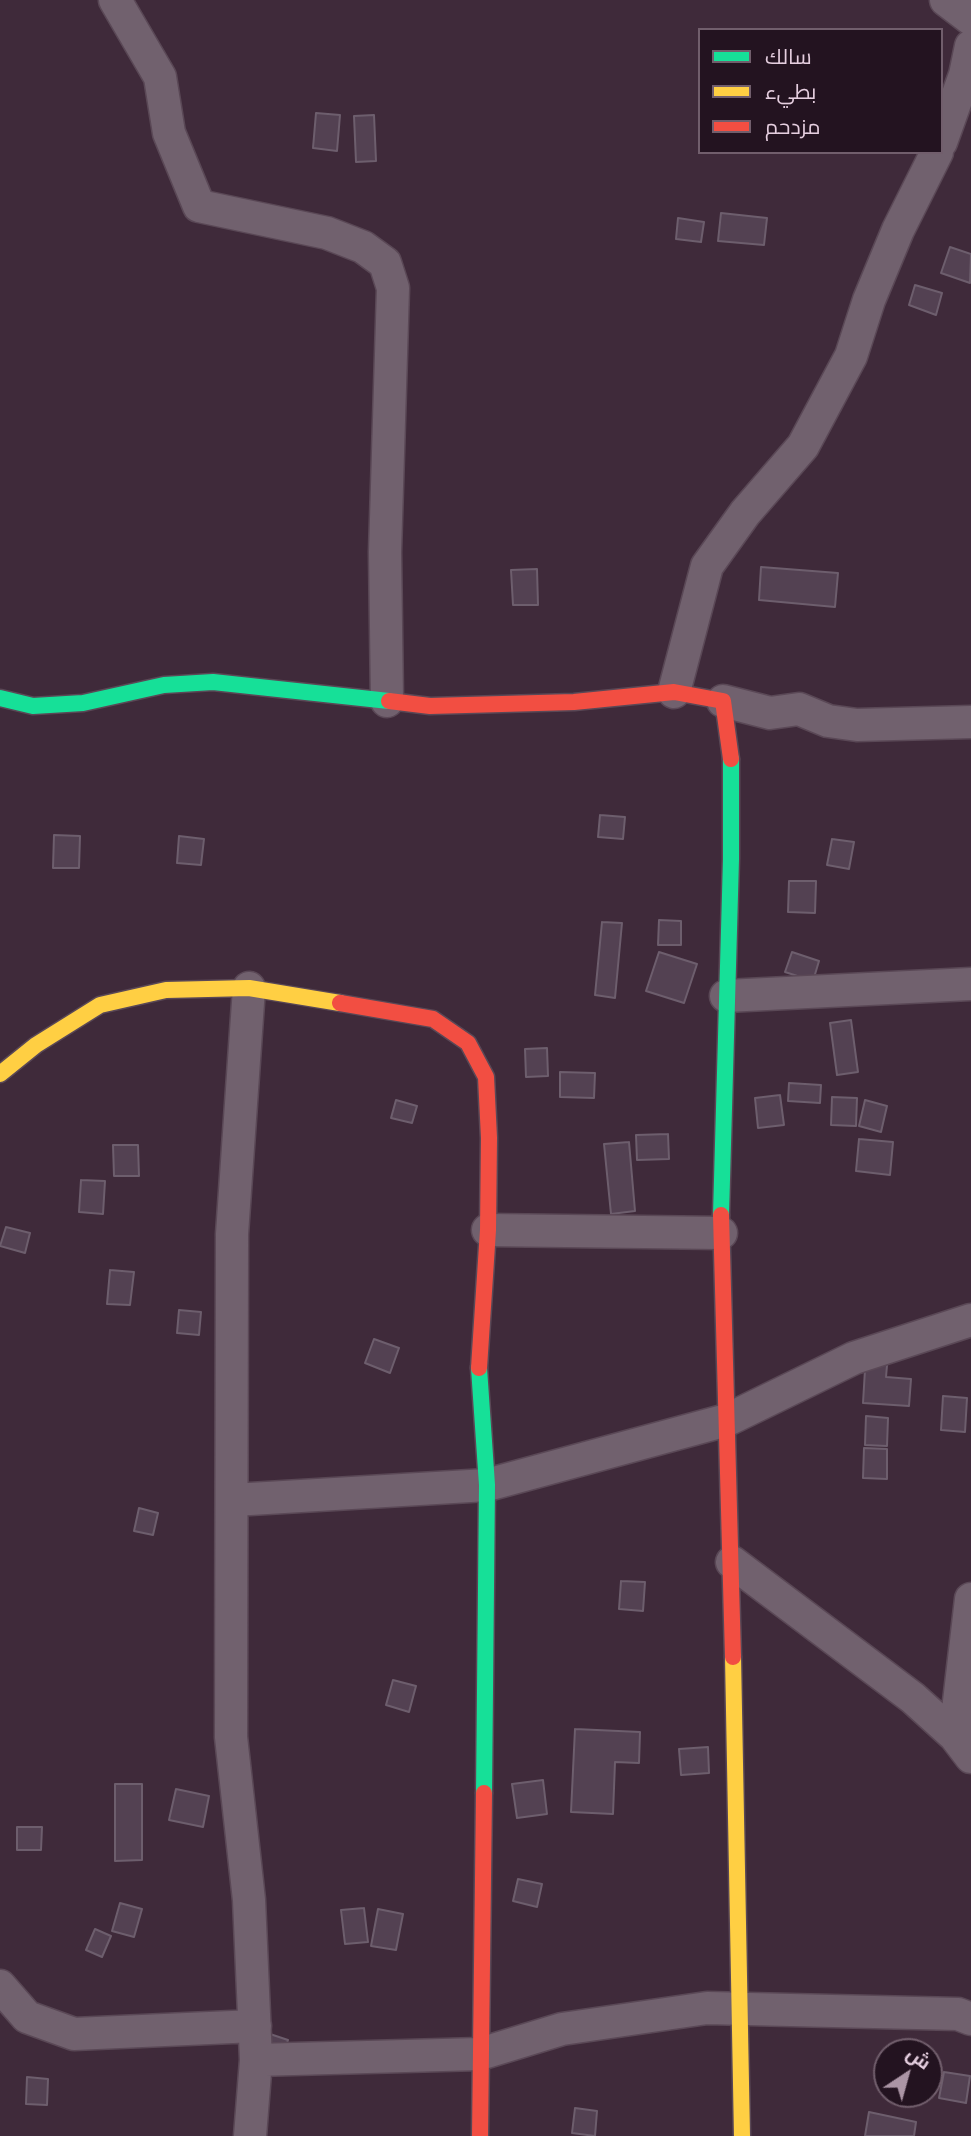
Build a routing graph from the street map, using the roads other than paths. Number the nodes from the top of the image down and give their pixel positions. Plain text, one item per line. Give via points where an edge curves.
1 (116, 0) edge
2 (946, 0) edge
3 (971, 19) edge
4 (971, 46) edge
5 (943, 136) edge
6 (936, 154) edge
7 (674, 692) junction
8 (0, 698) edge
9 (387, 701) junction
10 (723, 701) junction
11 (971, 722) edge
12 (971, 984) edge
13 (248, 988) junction
14 (726, 996) junction
15 (0, 1074) edge
16 (488, 1230) junction
17 (721, 1233) junction
18 (971, 1320) edge
19 (727, 1420) junction
20 (486, 1485) junction
21 (233, 1500) junction
22 (732, 1562) junction
23 (971, 1599) edge
24 (963, 1746) edge
25 (0, 1986) edge
26 (738, 2008) junction
27 (971, 2019) edge
28 (255, 2026) junction
29 (480, 2054) junction
30 (256, 2060) junction
31 (250, 2136) edge
32 (480, 2136) edge
33 (742, 2136) edge

1 - 9 street via 159,76 169,133 200,205 327,233 363,247 385,262 393,288 385,552
2 - 3 street
4 - 5 street
6 - 7 street via 898,230 851,356 803,446 707,566
7 - 9 street via 573,702 430,706
7 - 10 street
8 - 9 street via 33,706 83,703 164,685 213,682
10 - 11 street via 770,713 799,709 828,721 857,725
10 - 14 street via 731,754
12 - 14 street
13 - 15 street via 166,990 100,1005
13 - 16 street via 433,1019 468,1043 486,1077
13 - 21 street via 232,1234
14 - 17 street
16 - 17 street
16 - 20 street via 480,1370
17 - 19 street
18 - 19 street via 854,1358
19 - 20 street
19 - 22 street
20 - 21 street
20 - 29 street
21 - 28 street via 231,1737 249,1900
22 - 24 street via 913,1698
22 - 26 street
23 - 24 street
25 - 28 street via 27,2017 74,2034
26 - 27 street via 958,2014
26 - 29 street via 707,2008 562,2029
26 - 33 street
28 - 30 street
29 - 30 street
29 - 32 street
30 - 31 street

